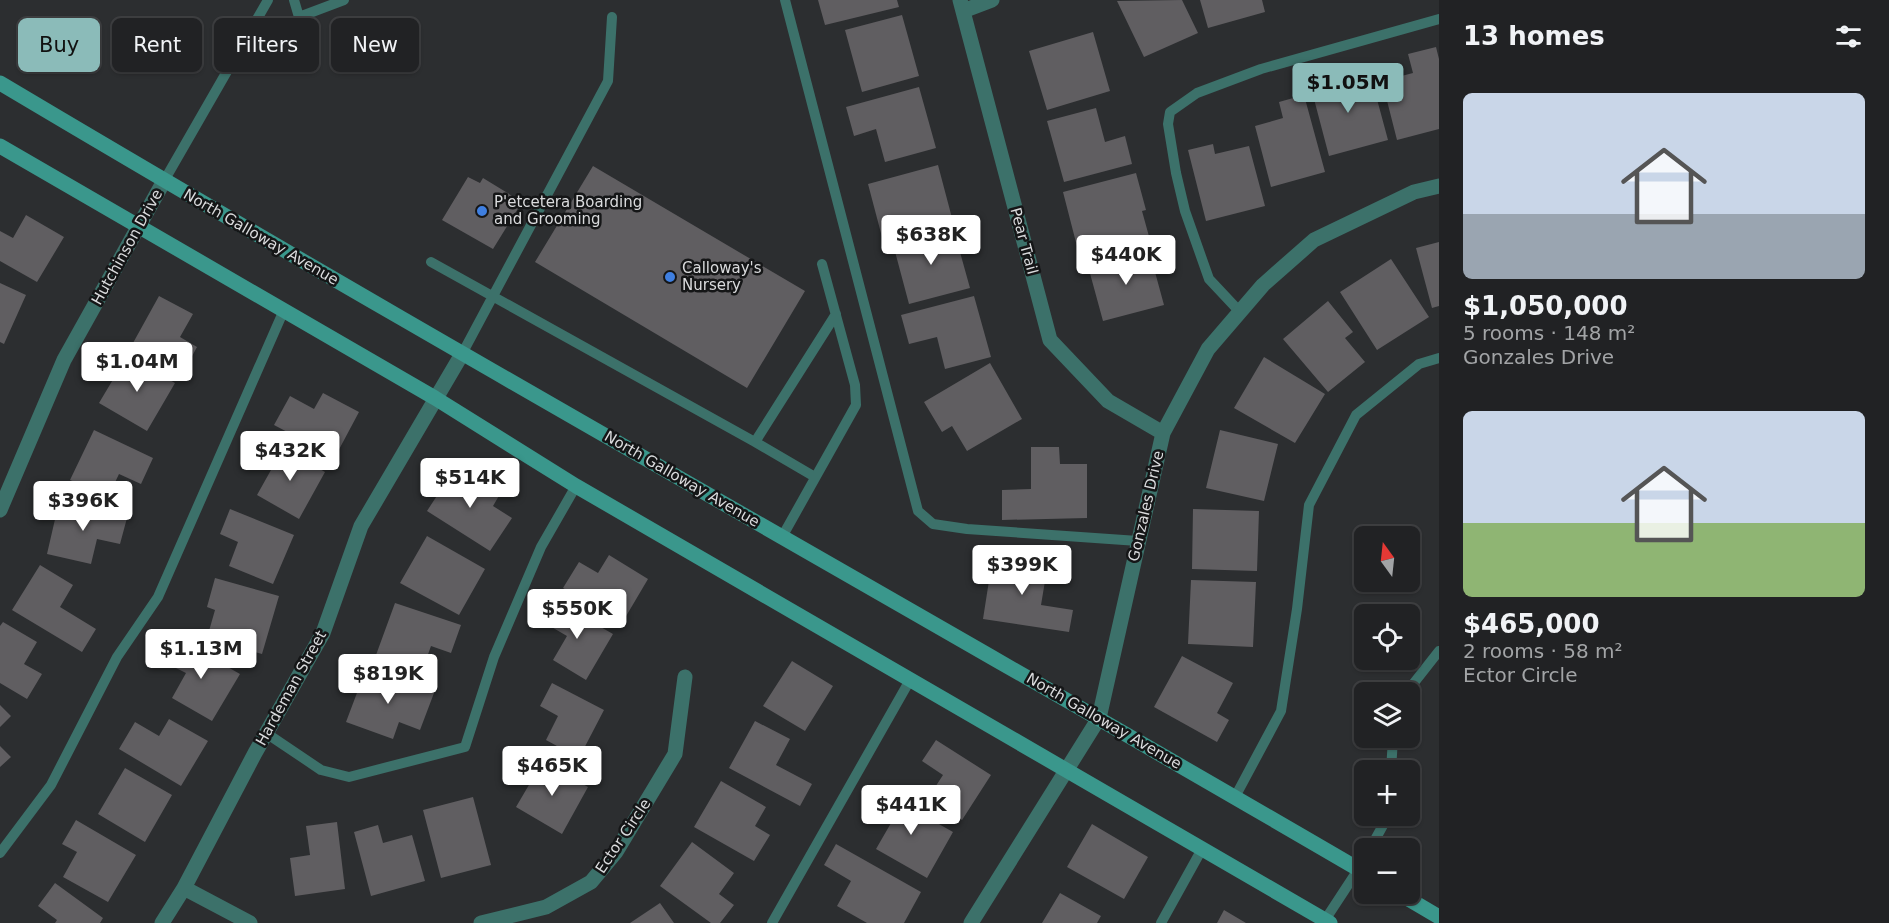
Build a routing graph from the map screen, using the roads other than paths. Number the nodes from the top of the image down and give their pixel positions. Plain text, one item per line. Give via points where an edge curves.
1 (268, 0) edge
2 (294, 0) edge
3 (344, 0) edge
4 (785, 0) edge
5 (992, 0) edge
6 (961, 5) edge
7 (612, 17) dead end
8 (1439, 19) edge
9 (0, 83) edge
10 (0, 146) edge
11 (164, 181) junction
12 (1439, 186) edge
13 (139, 225) junction
14 (431, 262) dead end
15 (822, 264) dead end
16 (492, 296) junction
17 (284, 310) junction
18 (1240, 312) junction
19 (836, 314) junction
20 (462, 354) junction
21 (1439, 358) edge
22 (435, 398) junction
23 (1163, 433) junction
24 (755, 442) junction
25 (815, 477) junction
26 (576, 486) junction
27 (0, 510) edge
28 (782, 537) junction
29 (1138, 541) junction
30 (1439, 651) edge
31 (685, 678) dead end
32 (910, 680) junction
33 (1415, 682) edge
34 (1099, 718) junction
35 (267, 733) junction
36 (1067, 771) junction
37 (1235, 797) junction
38 (1202, 849) junction
39 (0, 853) edge
40 (1354, 862) edge
41 (1354, 881) edge
42 (184, 888) junction
43 (1418, 904) edge
44 (1439, 916) edge
45 (1327, 922) edge
46 (162, 923) edge
47 (250, 923) edge
48 (481, 923) edge
49 (772, 923) edge
50 (972, 923) edge
51 (1161, 923) edge

1 - 11 lane
2 - 3 lane via 299,17
4 - 29 lane via 918,511 933,524 967,529
5 - 6 street
6 - 23 street, Pear Trail via 1050,340 1108,401
7 - 16 lane via 608,81
8 - 18 lane via 1261,69 1197,93 1170,112 1168,124 1185,211 1209,279
9 - 11 main road, North Galloway Avenue
10 - 13 main road
11 - 13 street, Hutchinson Drive
11 - 20 main road, North Galloway Avenue
12 - 18 street, Gonzales Drive via 1414,192 1314,240 1263,285
13 - 17 main road
13 - 27 street, Hutchinson Drive via 64,360
14 - 16 lane
15 - 19 lane
16 - 20 lane
16 - 24 lane
17 - 22 main road
17 - 39 lane via 158,597 117,657 51,785
18 - 23 street, Gonzales Drive via 1208,349
19 - 24 lane
19 - 25 lane via 855,385 856,405
20 - 22 street, Hardeman Street
20 - 28 main road, North Galloway Avenue
21 - 37 lane via 1419,364 1356,415 1309,505 1281,711
22 - 26 main road
22 - 35 street, Hardeman Street via 361,526 323,633
23 - 29 street, Gonzales Drive
24 - 25 lane
25 - 28 lane
26 - 32 main road
26 - 35 lane via 541,547 494,657 465,747 349,777 321,770
28 - 34 main road, North Galloway Avenue
29 - 34 street, Gonzales Drive
30 - 33 lane
31 - 48 street, Ector Circle via 675,754 616,852 591,882 546,907
32 - 36 main road
32 - 49 lane
34 - 36 street, Gonzales Drive
34 - 37 main road, North Galloway Avenue
35 - 42 street, Hardeman Street
36 - 38 main road
36 - 50 street, Gonzales Drive
37 - 40 main road, North Galloway Avenue
38 - 45 main road
38 - 51 lane
41 - 45 lane
42 - 46 street, Hardeman Street
42 - 47 street
43 - 44 main road

